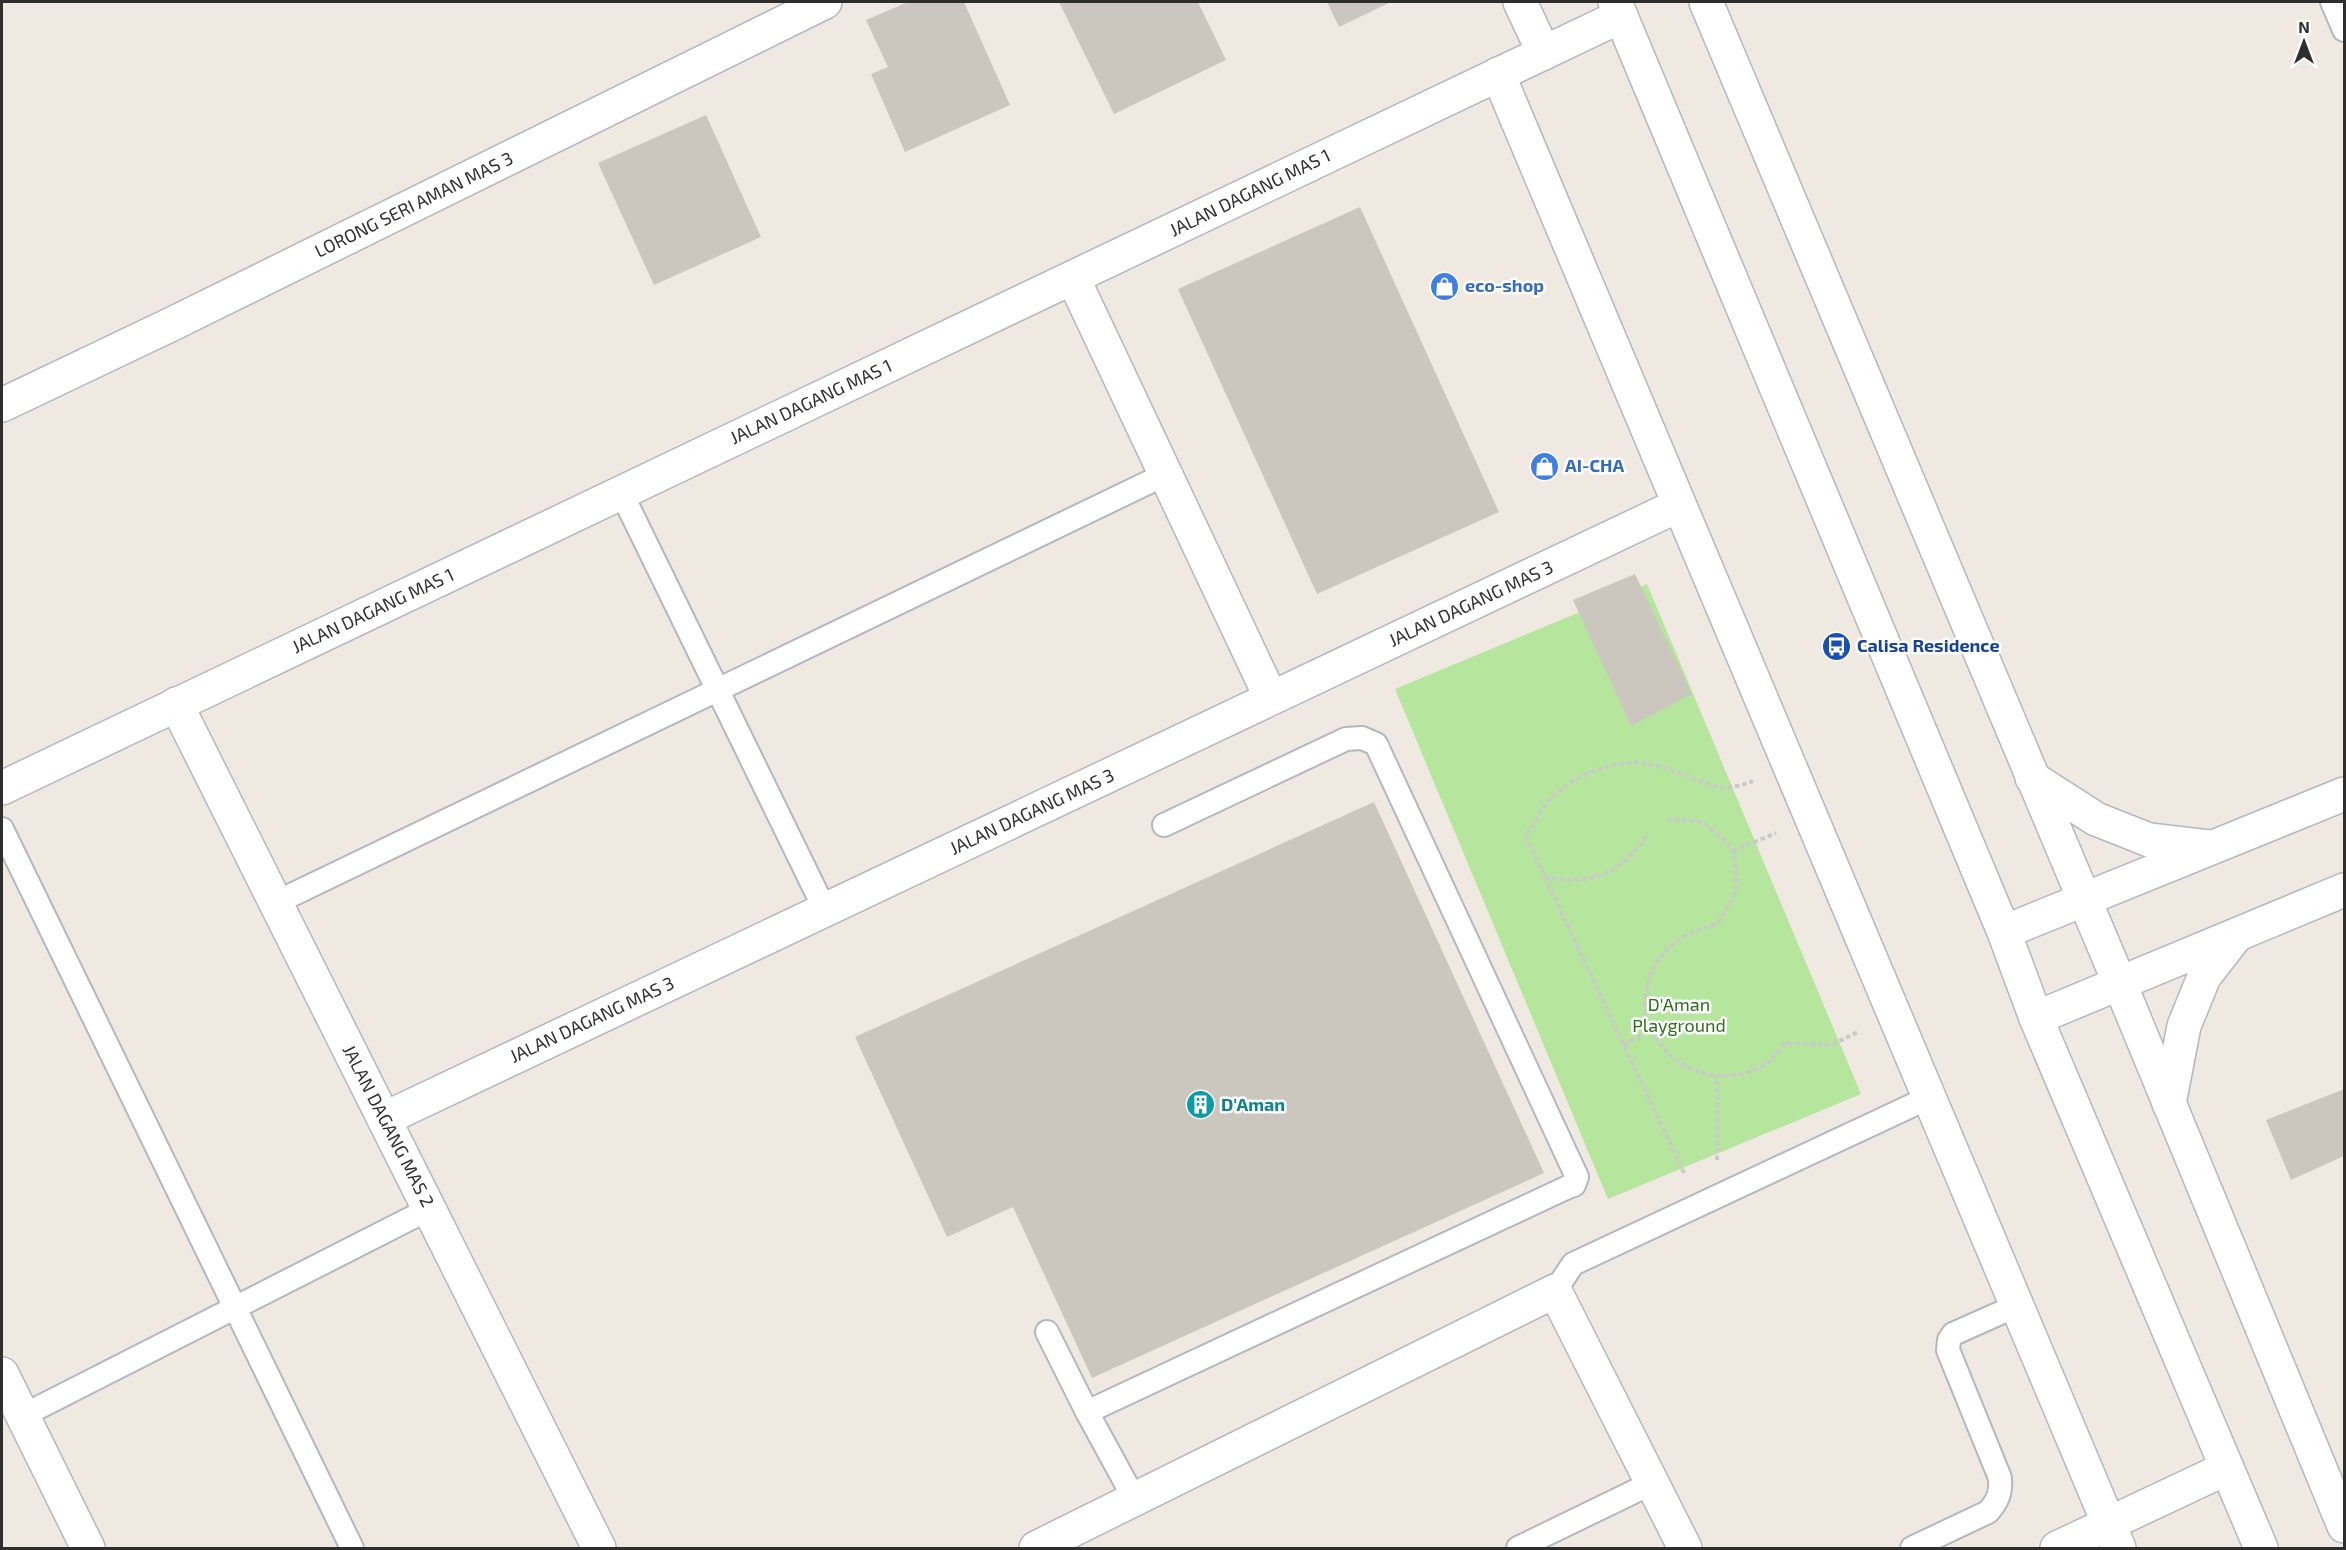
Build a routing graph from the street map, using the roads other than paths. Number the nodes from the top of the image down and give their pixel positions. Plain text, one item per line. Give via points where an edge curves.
1 (825, 2) edge
2 (1520, 2) edge
3 (1706, 2) edge
4 (2332, 2) edge
5 (1618, 9) edge
6 (2344, 30) edge
7 (1544, 53) junction
8 (1498, 75) junction
9 (1072, 278) junction
10 (2, 405) edge
11 (1166, 474) junction
12 (621, 492) junction
13 (1679, 505) junction
14 (717, 689) junction
15 (1271, 698) junction
16 (176, 704) junction
17 (2032, 778) junction
18 (2, 788) edge
19 (2344, 794) edge
20 (1164, 825) dead end
21 (2, 829) edge
22 (2211, 848) junction
23 (2344, 890) edge
24 (2084, 900) junction
25 (275, 903) junction
26 (825, 910) junction
27 (2004, 932) junction
28 (2236, 935) junction
29 (2120, 984) junction
30 (2036, 1018) junction
31 (1928, 1098) junction
32 (2169, 1104) junction
33 (384, 1119) junction
34 (429, 1209) junction
35 (1556, 1291) junction
36 (2016, 1306) junction
37 (235, 1308) junction
38 (1047, 1332) dead end
39 (2, 1374) edge
40 (1087, 1412) junction
41 (22, 1416) junction
42 (2227, 1468) junction
43 (1652, 1483) junction
44 (1135, 1500) junction
45 (2344, 1526) edge
46 (2114, 1536) edge
47 (2252, 1546) edge
48 (88, 1548) edge
49 (352, 1548) edge
50 (599, 1548) edge
51 (1036, 1548) edge
52 (1518, 1548) edge
53 (1685, 1548) edge
54 (1912, 1548) edge
55 (2057, 1548) edge

1 - 10 street, LORONG SERI AMAN MAS 3
2 - 7 street
3 - 17 street
4 - 6 lane
5 - 7 street, JALAN DAGANG MAS 1
5 - 27 street
7 - 8 street, JALAN DAGANG MAS 1
8 - 9 street, JALAN DAGANG MAS 1
8 - 13 street
9 - 11 street
9 - 12 street, JALAN DAGANG MAS 1
11 - 14 lane
11 - 15 street
12 - 14 lane
12 - 16 street, JALAN DAGANG MAS 1
13 - 15 street, JALAN DAGANG MAS 3
13 - 31 street
14 - 25 lane
14 - 26 lane
15 - 26 street, JALAN DAGANG MAS 3
16 - 18 street, JALAN DAGANG MAS 1
16 - 25 street, JALAN DAGANG MAS 2
17 - 22 street via 2096,819 2149,840
17 - 24 street
19 - 22 street
20 - 40 lane via 1346,740 1362,738 1376,744 1577,1177 1574,1185
21 - 37 lane
22 - 24 street
23 - 28 street
24 - 27 street
24 - 29 street
25 - 33 street, JALAN DAGANG MAS 2
26 - 33 street, JALAN DAGANG MAS 3
27 - 30 street
28 - 29 street
28 - 32 street via 2204,977 2184,1026
29 - 30 street
29 - 32 street
30 - 42 street
31 - 35 lane via 1573,1264
31 - 36 street
32 - 45 street
33 - 34 street, JALAN DAGANG MAS 2
34 - 37 lane
34 - 50 street, JALAN DAGANG MAS 2
35 - 43 street
35 - 44 street
36 - 46 street
36 - 54 lane via 1953,1334 1948,1350 2000,1478 1997,1502 1988,1512
37 - 41 lane
37 - 49 lane
38 - 40 lane
39 - 41 street
40 - 44 lane
41 - 48 street
42 - 46 street
42 - 47 street
43 - 52 lane
43 - 53 street
44 - 51 street
46 - 55 street

